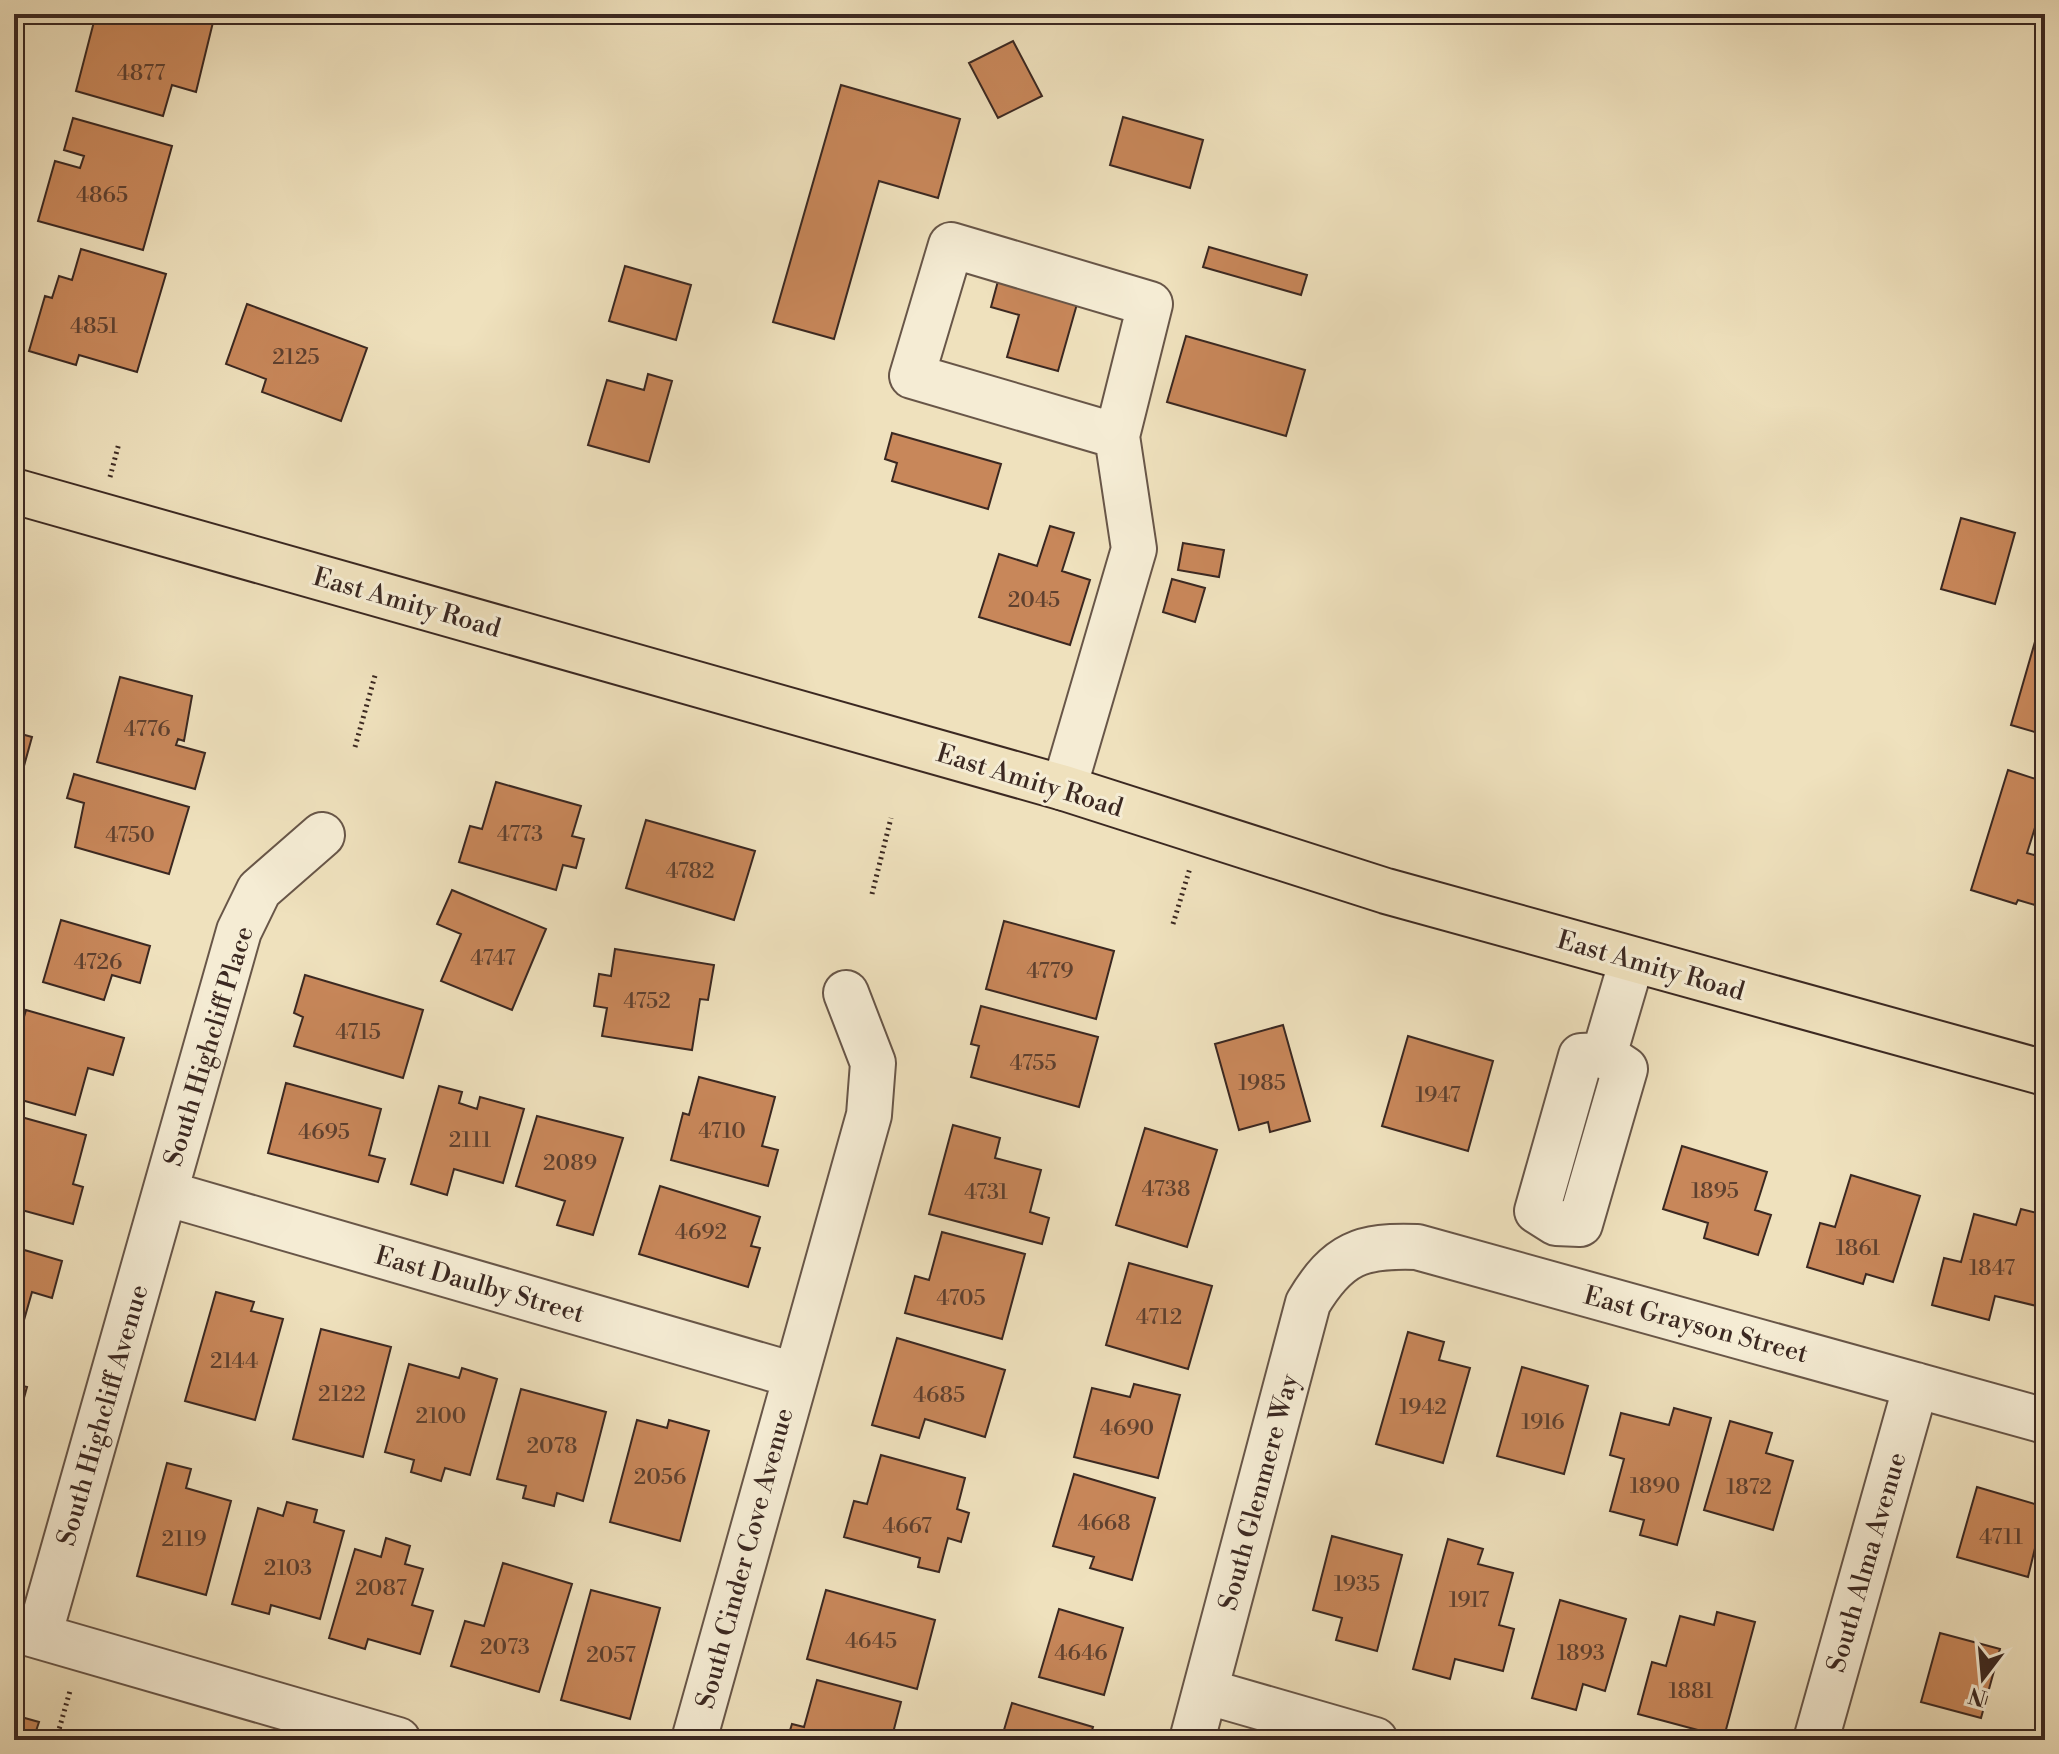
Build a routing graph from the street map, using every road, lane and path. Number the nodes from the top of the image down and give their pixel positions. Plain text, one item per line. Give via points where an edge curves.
1 (1117, 436) junction
2 (14, 491) edge
3 (376, 672) dead end
4 (355, 747) dead end
5 (1064, 788) junction
6 (891, 818) dead end
7 (1200, 834) junction
8 (322, 835) dead end
9 (872, 894) dead end
10 (1173, 924) dead end
11 (1632, 960) junction
12 (846, 993) dead end
13 (2045, 1073) edge
14 (165, 1193) junction
15 (1347, 1256) joint
16 (1539, 1281) junction
17 (794, 1375) junction
18 (1916, 1385) junction
19 (2045, 1421) edge
20 (26, 1633) edge
21 (70, 1691) dead end
22 (1205, 1691) junction
23 (56, 1740) edge
24 (398, 1740) edge
25 (694, 1740) edge
26 (1192, 1740) edge
27 (1375, 1740) edge
28 (1816, 1740) edge

1 - 1 street via 912,376 951,245 1150,304
1 - 5 street via 1134,549
2 - 5 main road, East Amity Road
3 - 4 path
5 - 7 main road, East Amity Road
6 - 9 path
7 - 10 path
7 - 11 main road, East Amity Road
8 - 14 street, South Highcliff Place via 259,890 239,931
11 - 13 main road, East Amity Road
11 - 16 street via 1604,1055 1581,1056 1537,1211 1556,1223
12 - 17 street, South Cinder Cove Avenue via 873,1063 869,1115
14 - 17 street, East Daulby Street
14 - 20 street, South Highcliff Avenue
15 - 16 street, East Grayson Street via 1379,1246 1417,1247
15 - 22 street, South Glenmere Way via 1323,1278 1308,1303
16 - 18 street, East Grayson Street
17 - 25 street, South Cinder Cove Avenue
18 - 19 street, East Grayson Street
18 - 28 street, South Alma Avenue
20 - 24 street
21 - 23 path
22 - 26 street, South Glenmere Way
22 - 27 street

